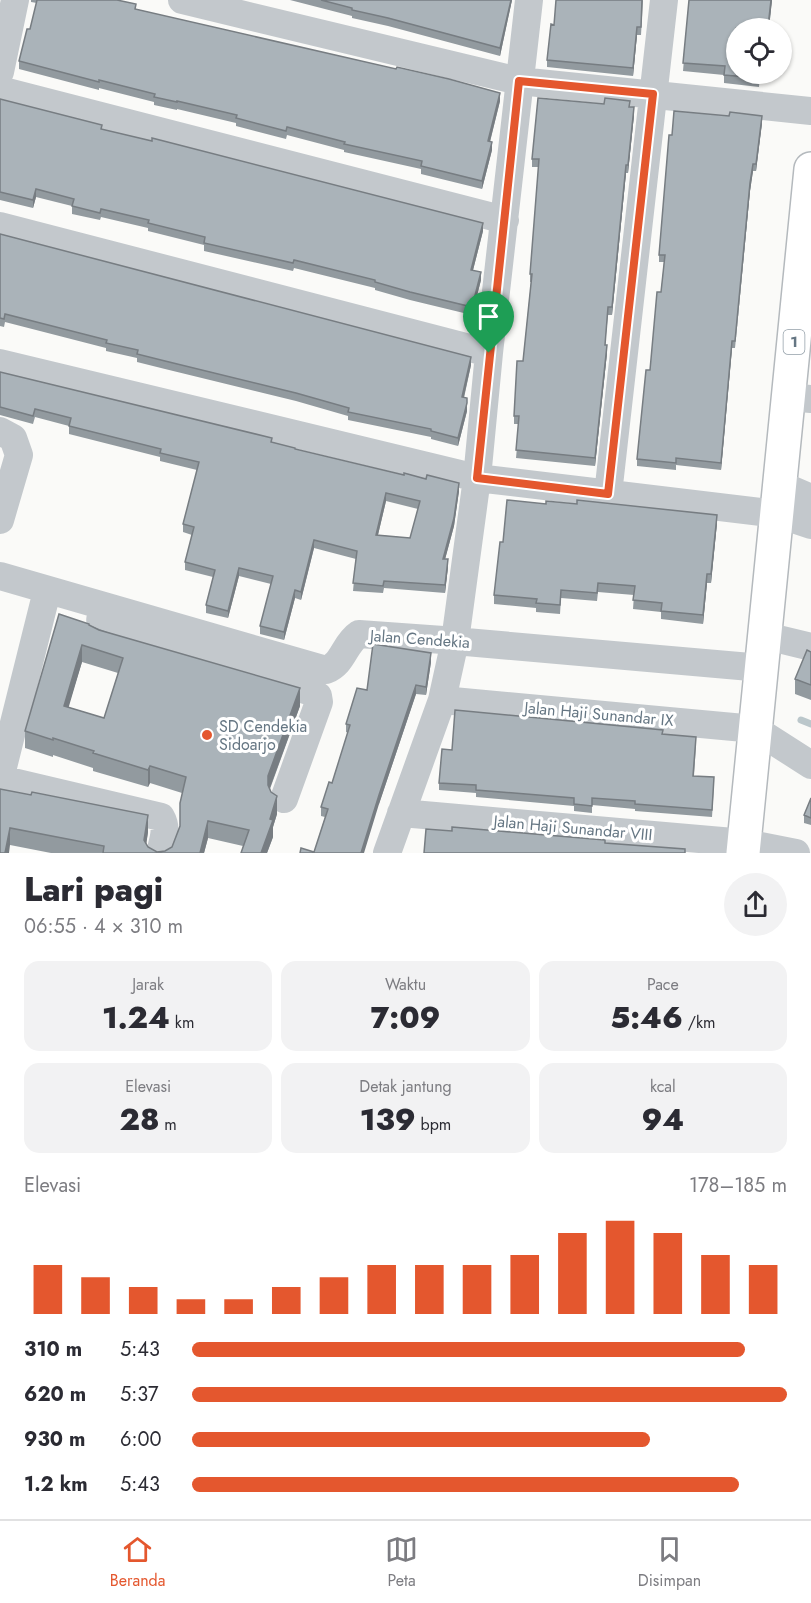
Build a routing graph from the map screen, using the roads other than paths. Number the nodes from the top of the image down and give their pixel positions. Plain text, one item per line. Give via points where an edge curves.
1 (15, 0) edge
2 (182, 0) edge
3 (529, 0) edge
4 (664, 0) edge
5 (0, 72) edge
6 (519, 81) junction
7 (0, 90) edge
8 (653, 94) junction
9 (811, 111) edge
10 (811, 169) edge
11 (505, 220) junction
12 (0, 226) edge
13 (489, 353) junction
14 (0, 363) edge
15 (800, 398) edge
16 (0, 430) edge
17 (477, 478) junction
18 (608, 494) junction
19 (811, 498) edge
20 (779, 499) junction
21 (0, 520) edge
22 (811, 525) edge
23 (0, 576) edge
24 (47, 591) junction
25 (766, 636) junction
26 (811, 647) edge
27 (453, 649) junction
28 (250, 661) junction
29 (762, 668) junction
30 (442, 700) junction
31 (755, 729) junction
32 (811, 765) edge
33 (0, 779) edge
34 (284, 799) dead end
35 (401, 813) junction
36 (744, 848) edge
37 (160, 853) edge
38 (387, 853) edge
39 (796, 853) edge

1 - 5 street
2 - 6 street
3 - 6 street
4 - 8 street
6 - 8 street
6 - 11 street
7 - 11 street
8 - 9 street
8 - 18 street
10 - 15 highway, 1
11 - 13 street
12 - 13 street
13 - 17 street
14 - 17 street
15 - 20 highway, 1
16 - 21 street via 14,438 19,455
17 - 18 street
17 - 27 street
18 - 20 street
19 - 20 street
20 - 22 street
20 - 25 highway, 1
23 - 24 street, Jalan Cendekia
24 - 28 street, Jalan Cendekia via 104,607
24 - 33 street
25 - 26 street
25 - 29 highway, 1
27 - 28 street, Jalan Cendekia via 359,634 335,667 327,670
27 - 29 street, Jalan Cendekia
27 - 30 street
28 - 34 street via 318,696
29 - 31 highway, 1
30 - 31 street, Jalan Haji Sunandar IX
30 - 35 street
31 - 32 street
31 - 36 highway, 1
33 - 37 street via 161,817 165,834
35 - 36 street, Jalan Haji Sunandar VIII
35 - 38 street
36 - 39 street, Jalan Haji Sunandar VIII

